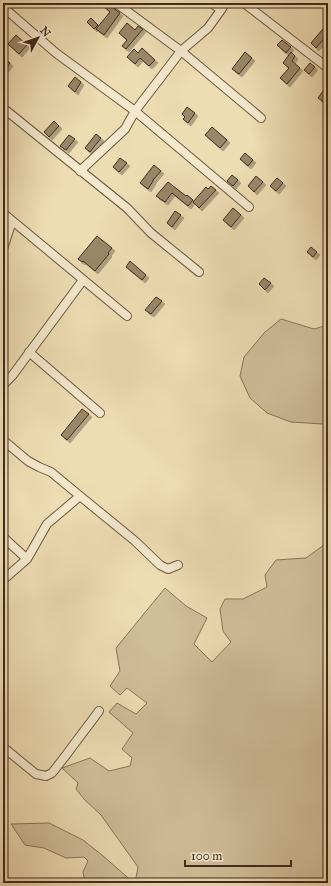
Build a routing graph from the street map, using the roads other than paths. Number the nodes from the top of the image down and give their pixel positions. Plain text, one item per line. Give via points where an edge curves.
1 (116, 3) edge
2 (212, 3) edge
3 (244, 3) edge
4 (3, 7) edge
5 (223, 7) edge
6 (181, 51) junction
7 (328, 68) edge
8 (3, 108) edge
9 (135, 112) junction
10 (261, 118) dead end
11 (80, 170) junction
12 (249, 207) dead end
13 (3, 214) edge
14 (12, 221) junction
15 (3, 249) edge
16 (199, 272) dead end
17 (83, 280) junction
18 (127, 316) dead end
19 (29, 352) junction
20 (3, 385) edge
21 (100, 413) dead end
22 (3, 440) edge
23 (80, 496) junction
24 (3, 537) edge
25 (27, 559) junction
26 (178, 565) dead end
27 (3, 580) edge
28 (99, 711) dead end
29 (3, 747) edge

1 - 6 street
2 - 5 street
3 - 7 street
4 - 9 street via 56,53
5 - 6 street via 208,28
6 - 9 street
6 - 10 street
8 - 11 street
9 - 11 street via 120,134
9 - 12 street
11 - 16 street
13 - 14 street
14 - 15 street
14 - 17 street
17 - 18 street
17 - 19 street
19 - 20 street
19 - 21 street
22 - 23 street via 28,461 51,472
23 - 25 street via 47,524
23 - 26 street via 160,565 168,569
24 - 25 street
25 - 27 street
28 - 29 street via 52,773 46,776 36,774

